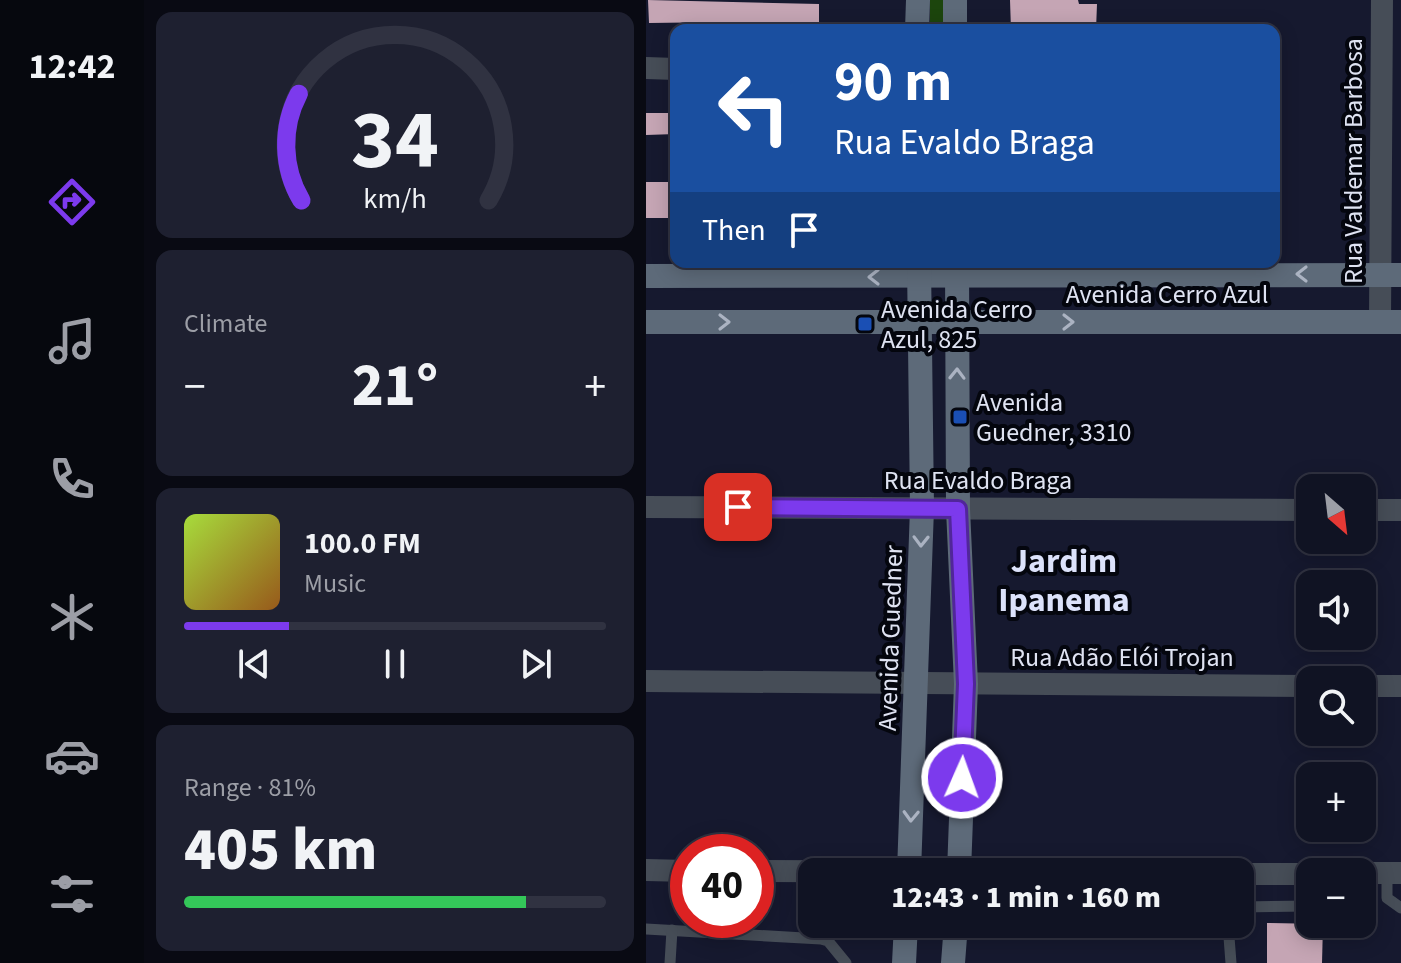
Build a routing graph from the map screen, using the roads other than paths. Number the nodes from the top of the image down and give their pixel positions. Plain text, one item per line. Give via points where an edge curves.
1 (918, 0) edge
2 (955, 0) edge
3 (1382, 0) edge
4 (917, 24) edge
5 (955, 24) edge
6 (646, 68) edge
7 (670, 69) edge
8 (1391, 144) edge
9 (957, 269) edge
10 (919, 270) edge
11 (1390, 275) edge
12 (646, 276) edge
13 (646, 322) edge
14 (958, 322) junction
15 (1390, 322) edge
16 (918, 323) junction
17 (646, 507) edge
18 (922, 508) junction
19 (958, 509) junction
20 (1296, 510) edge
21 (1376, 510) edge
22 (1401, 510) edge
23 (646, 681) edge
24 (917, 682) junction
25 (966, 684) junction
26 (1296, 686) edge
27 (1376, 686) edge
28 (1401, 686) edge
29 (910, 858) edge
30 (960, 858) edge
31 (646, 870) edge
32 (670, 871) edge
33 (774, 871) edge
34 (798, 871) edge
35 (1394, 873) edge
36 (1254, 874) edge
37 (1296, 874) edge
38 (1296, 906) edge
39 (1254, 907) edge
40 (1401, 908) edge
41 (646, 929) edge
42 (670, 930) edge
43 (774, 936) edge
44 (672, 938) edge
45 (905, 938) edge
46 (955, 938) edge
47 (1229, 938) edge
48 (670, 963) edge
49 (846, 963) edge
50 (904, 963) edge
51 (953, 963) edge
52 (1231, 963) edge

1 - 4 main road
2 - 5 main road
3 - 8 street, Rua Valdemar Barbosa
6 - 7 street
8 - 11 street, Rua Valdemar Barbosa
9 - 10 main road, Avenida Cerro Azul
11 -> 9 main road, Avenida Cerro Azul
9 - 14 main road
10 -> 12 main road, Avenida Cerro Azul
10 - 16 main road, Avenida Guedner
11 - 15 street, Rua Valdemar Barbosa
13 -> 16 main road, Avenida Cerro Azul
14 -> 15 main road, Avenida Cerro Azul
14 - 16 main road, Avenida Cerro Azul
19 -> 14 main road
16 - 18 main road, Avenida Guedner
17 - 18 street, Rua Evaldo Braga
18 - 19 street, Rua Evaldo Braga
18 -> 24 main road, Avenida Guedner
19 - 20 street, Rua Evaldo Braga
19 - 25 main road
21 - 22 street
23 - 24 street, Rua Adão Elói Trojan
24 - 25 street, Rua Adão Elói Trojan
24 -> 29 main road, Avenida Guedner
25 - 26 street, Rua Adão Elói Trojan
25 - 30 main road
27 - 28 street
31 - 32 street
33 - 34 street
35 - 40 lane via 1387,898
36 - 37 street
38 - 39 lane
41 - 42 lane
43 - 49 lane via 828,941
44 - 48 lane
45 - 50 main road
46 - 51 main road
47 - 52 lane

